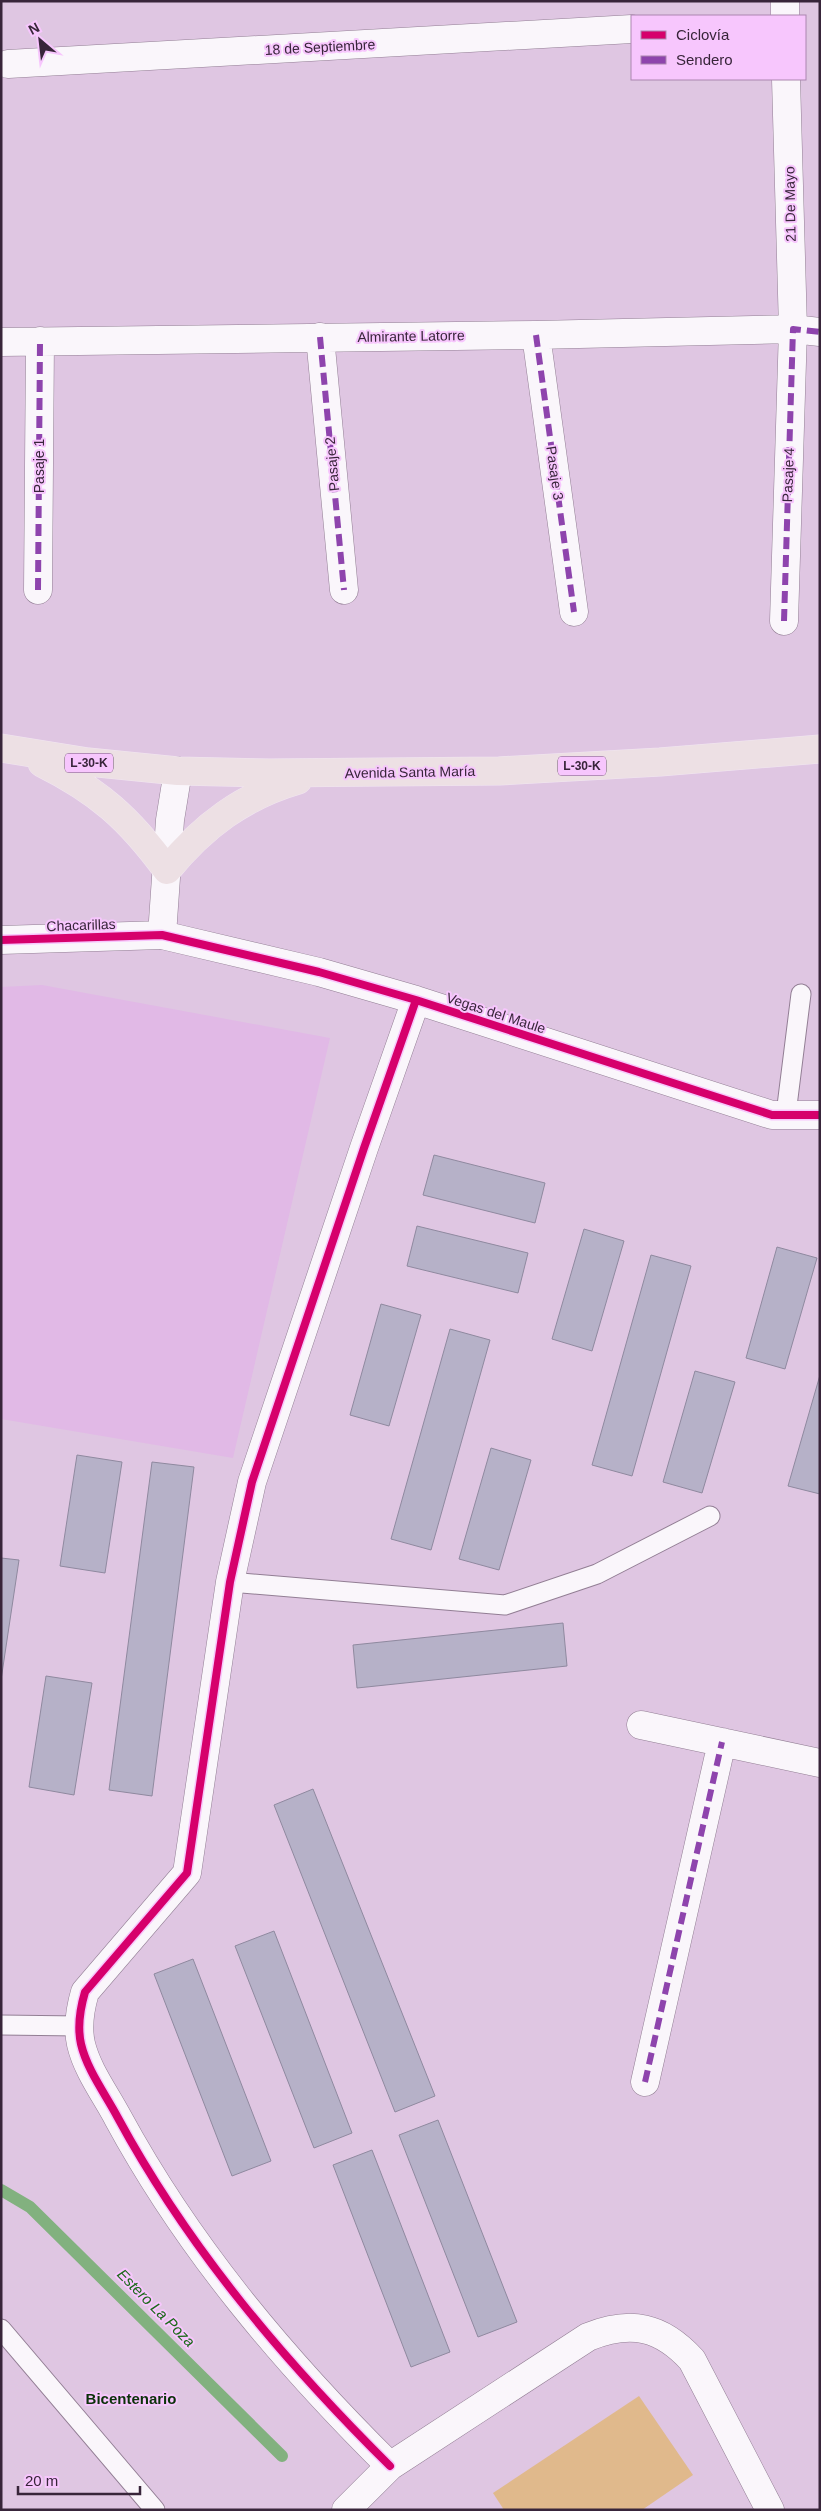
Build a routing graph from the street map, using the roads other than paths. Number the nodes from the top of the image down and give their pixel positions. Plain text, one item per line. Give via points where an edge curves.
1 (785, 1) edge
2 (785, 15) edge
3 (631, 29) edge
4 (8, 64) dead end
5 (786, 80) edge
6 (820, 313) edge
7 (793, 329) junction
8 (820, 332) edge
9 (536, 335) junction
10 (320, 338) junction
11 (1, 342) edge
12 (40, 342) junction
13 (38, 590) dead end
14 (344, 590) dead end
15 (574, 612) dead end
16 (784, 621) dead end
17 (1, 748) edge
18 (820, 748) edge
19 (178, 771) junction
20 (344, 773) junction
21 (167, 870) junction
22 (162, 935) junction
23 (1, 940) edge
24 (801, 994) dead end
25 (416, 1000) junction
26 (786, 1114) junction
27 (820, 1115) edge
28 (710, 1516) dead end
29 (230, 1582) junction
30 (641, 1725) dead end
31 (722, 1742) junction
32 (820, 1762) edge
33 (1, 2025) edge
34 (79, 2026) junction
35 (645, 2082) dead end
36 (1, 2329) edge
37 (390, 2466) junction
38 (155, 2510) edge
39 (346, 2510) edge
40 (770, 2510) edge

1 - 2 street
3 - 4 street, 18 de Septiembre
5 - 7 street, 21 De Mayo
6 - 7 street
7 - 8 street, Almirante Latorre
7 - 9 street, Almirante Latorre
7 - 16 street, Pasaje 4
9 - 10 street, Almirante Latorre
9 - 15 street, Pasaje 3
10 - 12 street, Almirante Latorre
10 - 14 street, Pasaje 2
11 - 12 street, Almirante Latorre
12 - 13 street, Pasaje 1
17 - 19 main road, Avenida Santa María / L-30-K via 88,762
17 - 21 main road via 37,760 104,800 127,820
18 - 20 main road, Avenida Santa María / L-30-K via 660,762 499,771
19 - 20 main road, Avenida Santa María / L-30-K
19 - 21 street via 170,820
20 - 21 main road via 310,777 246,800 190,842
21 - 22 street
22 - 23 street, Chacarillas
22 - 25 street, Vegas del Maule via 319,972
24 - 26 lane
25 - 26 street, Vegas del Maule via 772,1114
25 - 29 street via 252,1482
26 - 27 street, Vegas del Maule
28 - 29 lane via 597,1574 505,1605
29 - 34 street via 187,1873 85,1992
30 - 31 street
31 - 32 street
31 - 35 street
33 - 34 lane
34 - 37 street via 87,2061 130,2139 207,2259 312,2387
36 - 38 lane
37 - 39 street
37 - 40 street via 588,2337 622,2327 643,2328 662,2334 679,2345 692,2360

